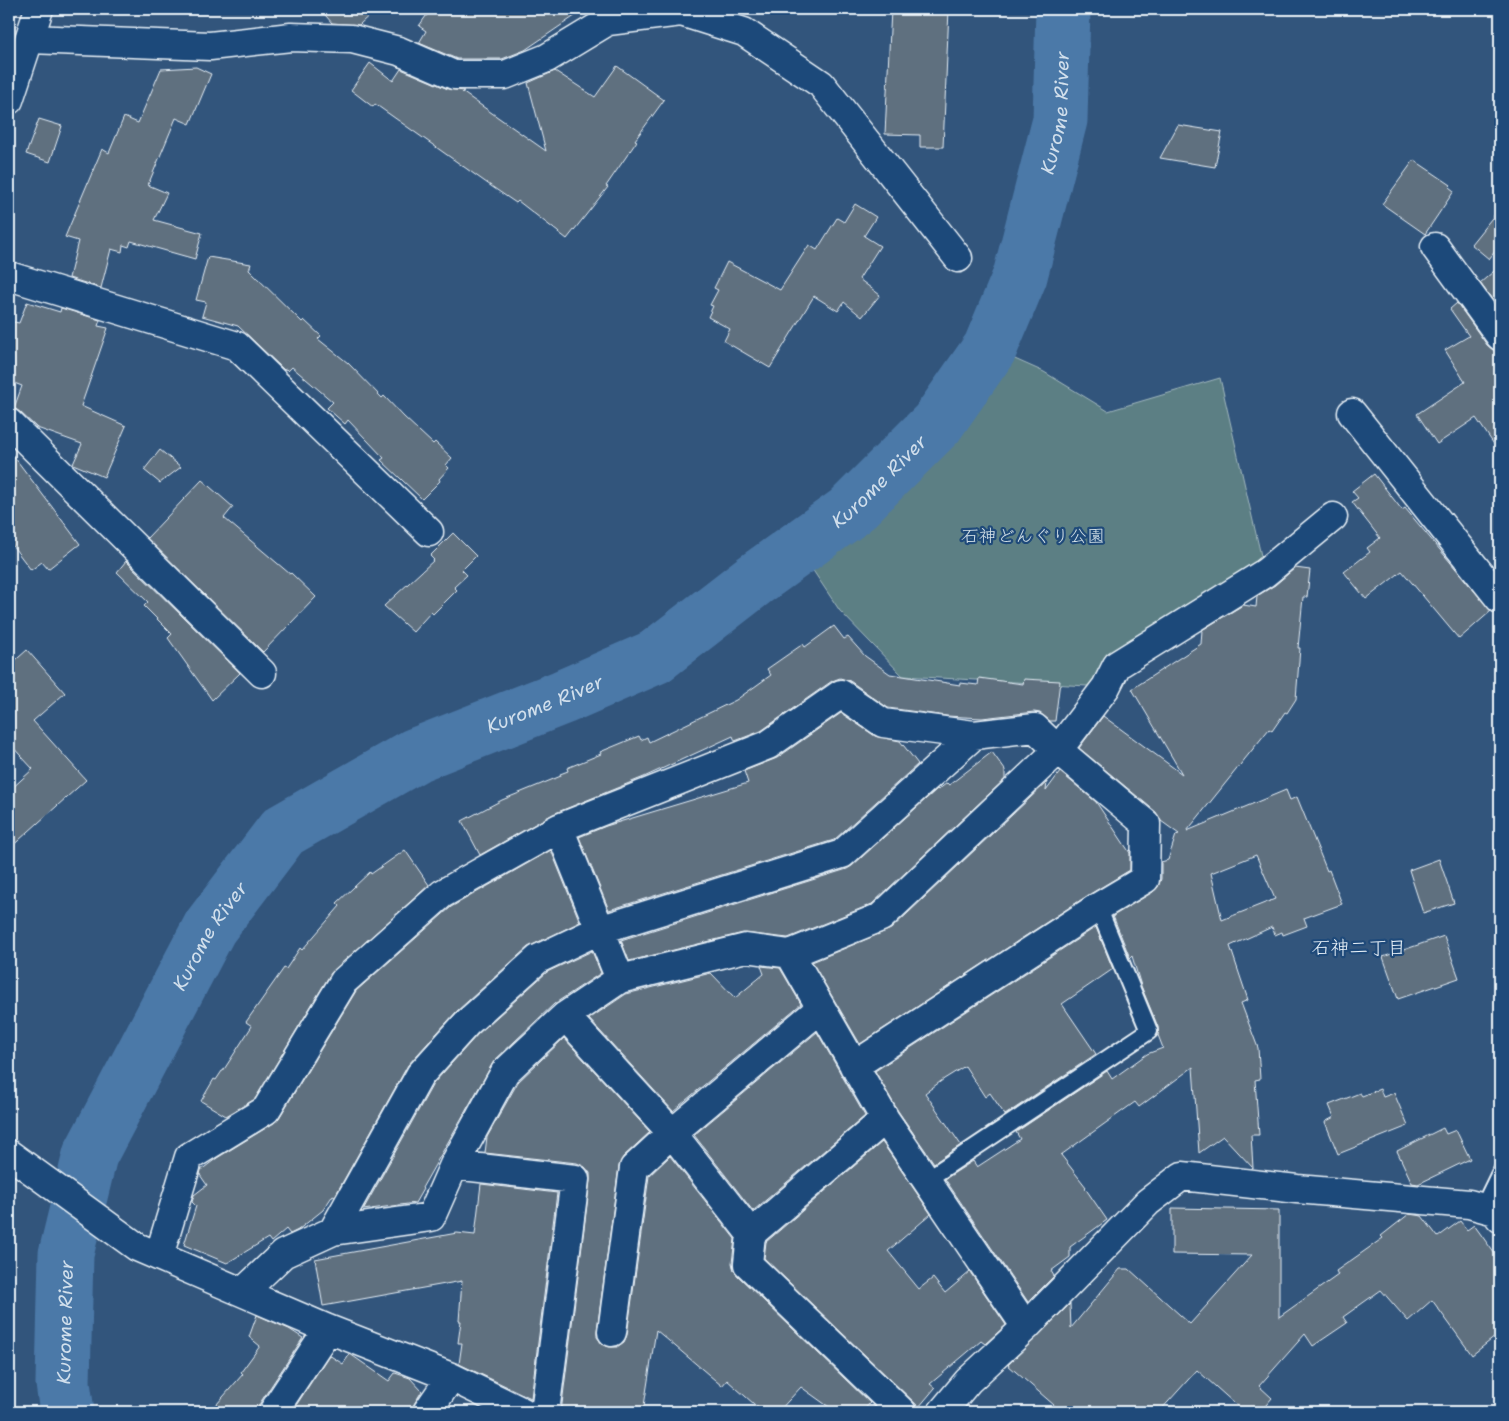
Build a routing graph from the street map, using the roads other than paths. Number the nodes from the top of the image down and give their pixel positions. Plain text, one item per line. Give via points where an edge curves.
1 (40, 9) edge
2 (30, 39) junction
3 (13, 67) edge
4 (9, 100) edge
5 (1435, 247) dead end
6 (958, 258) dead end
7 (9, 276) edge
8 (1500, 336) edge
9 (1352, 413) dead end
10 (9, 423) edge
11 (1333, 517) dead end
12 (429, 532) dead end
13 (1500, 599) edge
14 (262, 673) dead end
15 (974, 734) junction
16 (1058, 750) junction
17 (559, 828) junction
18 (1098, 907) junction
19 (599, 930) junction
20 (790, 954) junction
21 (620, 980) junction
22 (821, 1008) junction
23 (565, 1016) junction
24 (854, 1066) junction
25 (885, 1118) junction
26 (672, 1133) junction
27 (9, 1154) edge
28 (454, 1165) junction
29 (1500, 1174) edge
30 (926, 1180) junction
31 (1492, 1213) edge
32 (333, 1231) junction
33 (751, 1234) junction
34 (148, 1252) junction
35 (243, 1292) junction
36 (1026, 1327) junction
37 (328, 1329) junction
38 (612, 1332) dead end
39 (451, 1377) junction
40 (273, 1412) edge
41 (427, 1412) edge
42 (523, 1412) edge
43 (545, 1412) edge
44 (902, 1412) edge
45 (942, 1412) edge

1 - 2 street
2 - 3 street
2 - 6 street via 210,46 291,37 352,40 399,51 454,75 505,75 548,58 608,21 681,12 744,32 821,84
3 - 4 street
5 - 8 street
7 - 12 street via 237,346
9 - 13 street
10 - 14 street
11 - 16 street via 1265,573 1117,665 1106,687
15 - 16 street via 1035,728
15 - 17 street via 883,723 841,694 768,745
15 - 19 street via 842,854
16 - 18 street via 1146,824 1145,879
16 - 20 street via 881,917
17 - 19 street
17 - 34 street via 442,894 344,981 266,1110 189,1158
18 - 24 street
18 - 30 lane via 1149,1031
19 - 21 street
19 - 32 street via 538,959 467,1022 420,1075
20 - 21 street via 746,948
20 - 22 street
21 - 23 street
22 - 24 street
22 - 26 street
23 - 26 street
23 - 28 street via 505,1072
24 - 25 street
25 - 30 street
25 - 33 street
26 - 33 street
26 - 38 street via 634,1168
27 - 34 street
28 - 32 street via 431,1217
28 - 43 street via 574,1179
29 - 31 lane
30 - 36 street
31 - 36 street via 1469,1204 1182,1176 1148,1202
32 - 35 street via 283,1254
33 - 44 street via 748,1264
34 - 35 street
35 - 37 street
36 - 45 street via 968,1381
37 - 39 street
37 - 40 street
39 - 41 street
39 - 42 street

